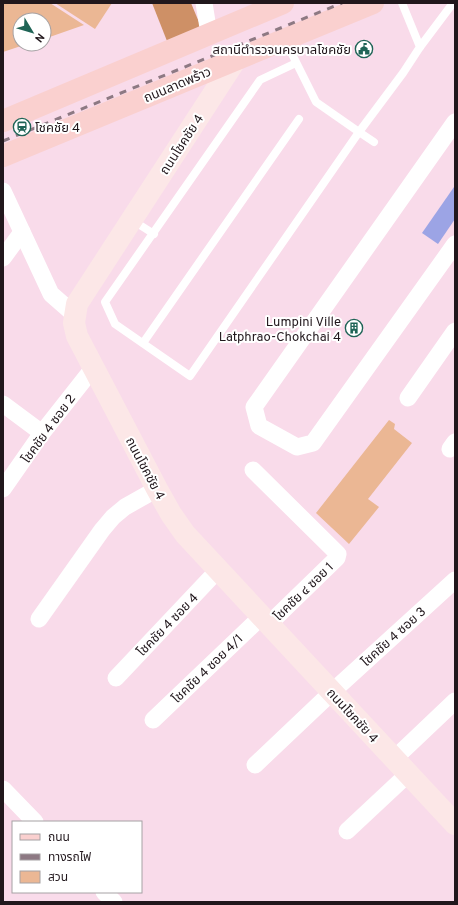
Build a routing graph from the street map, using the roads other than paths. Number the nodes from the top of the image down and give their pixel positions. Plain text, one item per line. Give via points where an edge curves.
1 (204, 3) edge
2 (283, 3) edge
3 (373, 3) edge
4 (402, 3) edge
5 (454, 3) edge
6 (209, 34) junction
7 (284, 40) junction
8 (420, 47) junction
9 (236, 59) junction
10 (296, 62) junction
11 (299, 119) dead end
12 (3, 121) edge
13 (455, 122) edge
14 (359, 132) junction
15 (374, 142) dead end
16 (3, 156) edge
17 (3, 191) edge
18 (132, 220) junction
19 (22, 232) junction
20 (154, 234) junction
21 (455, 244) edge
22 (3, 258) edge
23 (75, 314) junction
24 (455, 331) edge
25 (143, 343) junction
26 (94, 367) junction
27 (408, 398) dead end
28 (3, 404) edge
29 (42, 433) junction
30 (253, 470) dead end
31 (3, 489) edge
32 (157, 489) junction
33 (218, 570) junction
34 (455, 580) edge
35 (39, 619) dead end
36 (265, 621) junction
37 (116, 678) dead end
38 (332, 692) junction
39 (455, 701) edge
40 (153, 720) dead end
41 (255, 765) dead end
42 (401, 767) junction
43 (3, 789) edge
44 (34, 821) edge
45 (455, 824) edge
46 (347, 831) dead end
47 (105, 893) edge
48 (114, 902) edge

1 - 6 street
2 - 6 main road
3 - 7 main road, ถนนลาดพร้าว
4 - 8 lane
5 - 8 lane
6 - 12 main road
7 - 9 main road, ถนนลาดพร้าว
7 - 10 lane
8 - 14 lane
9 - 16 main road, ถนนลาดพร้าว
9 - 18 main road, ถนนโชคชัย 4
10 - 14 lane via 316,102
10 - 20 lane via 260,80
11 - 25 lane
13 - 21 street via 254,407 259,426 297,447 313,443
14 - 15 lane
14 - 25 lane via 190,376
17 - 19 street
18 - 20 lane
18 - 23 main road, ถนนโชคชัย 4 via 77,304
19 - 22 street
19 - 23 street via 51,294
20 - 25 lane via 105,302 115,324
23 - 26 main road, ถนนโชคชัย 4 via 77,336
24 - 27 street
26 - 29 street, โชคชัย 4 ซอย 2
26 - 32 main road, ถนนโชคชัย 4
28 - 29 street
29 - 31 street, โชคชัย 4 ซอย 2
30 - 36 street, โชคชัย ๔ ซอย 1 via 338,554 337,558
32 - 33 main road, ถนนโชคชัย 4 via 170,514 185,534
32 - 35 street via 125,507 102,530
33 - 36 main road, ถนนโชคชัย 4
33 - 37 street, โชคชัย 4 ซอย 4
34 - 38 street, โชคชัย 4 ซอย 3
36 - 38 main road, ถนนโชคชัย 4
36 - 40 street, โชคชัย 4 ซอย 4/1
38 - 41 street, โชคชัย 4 ซอย 3
38 - 42 main road, ถนนโชคชัย 4
39 - 42 street
42 - 45 main road, ถนนโชคชัย 4
42 - 46 street
43 - 44 street
47 - 48 street

